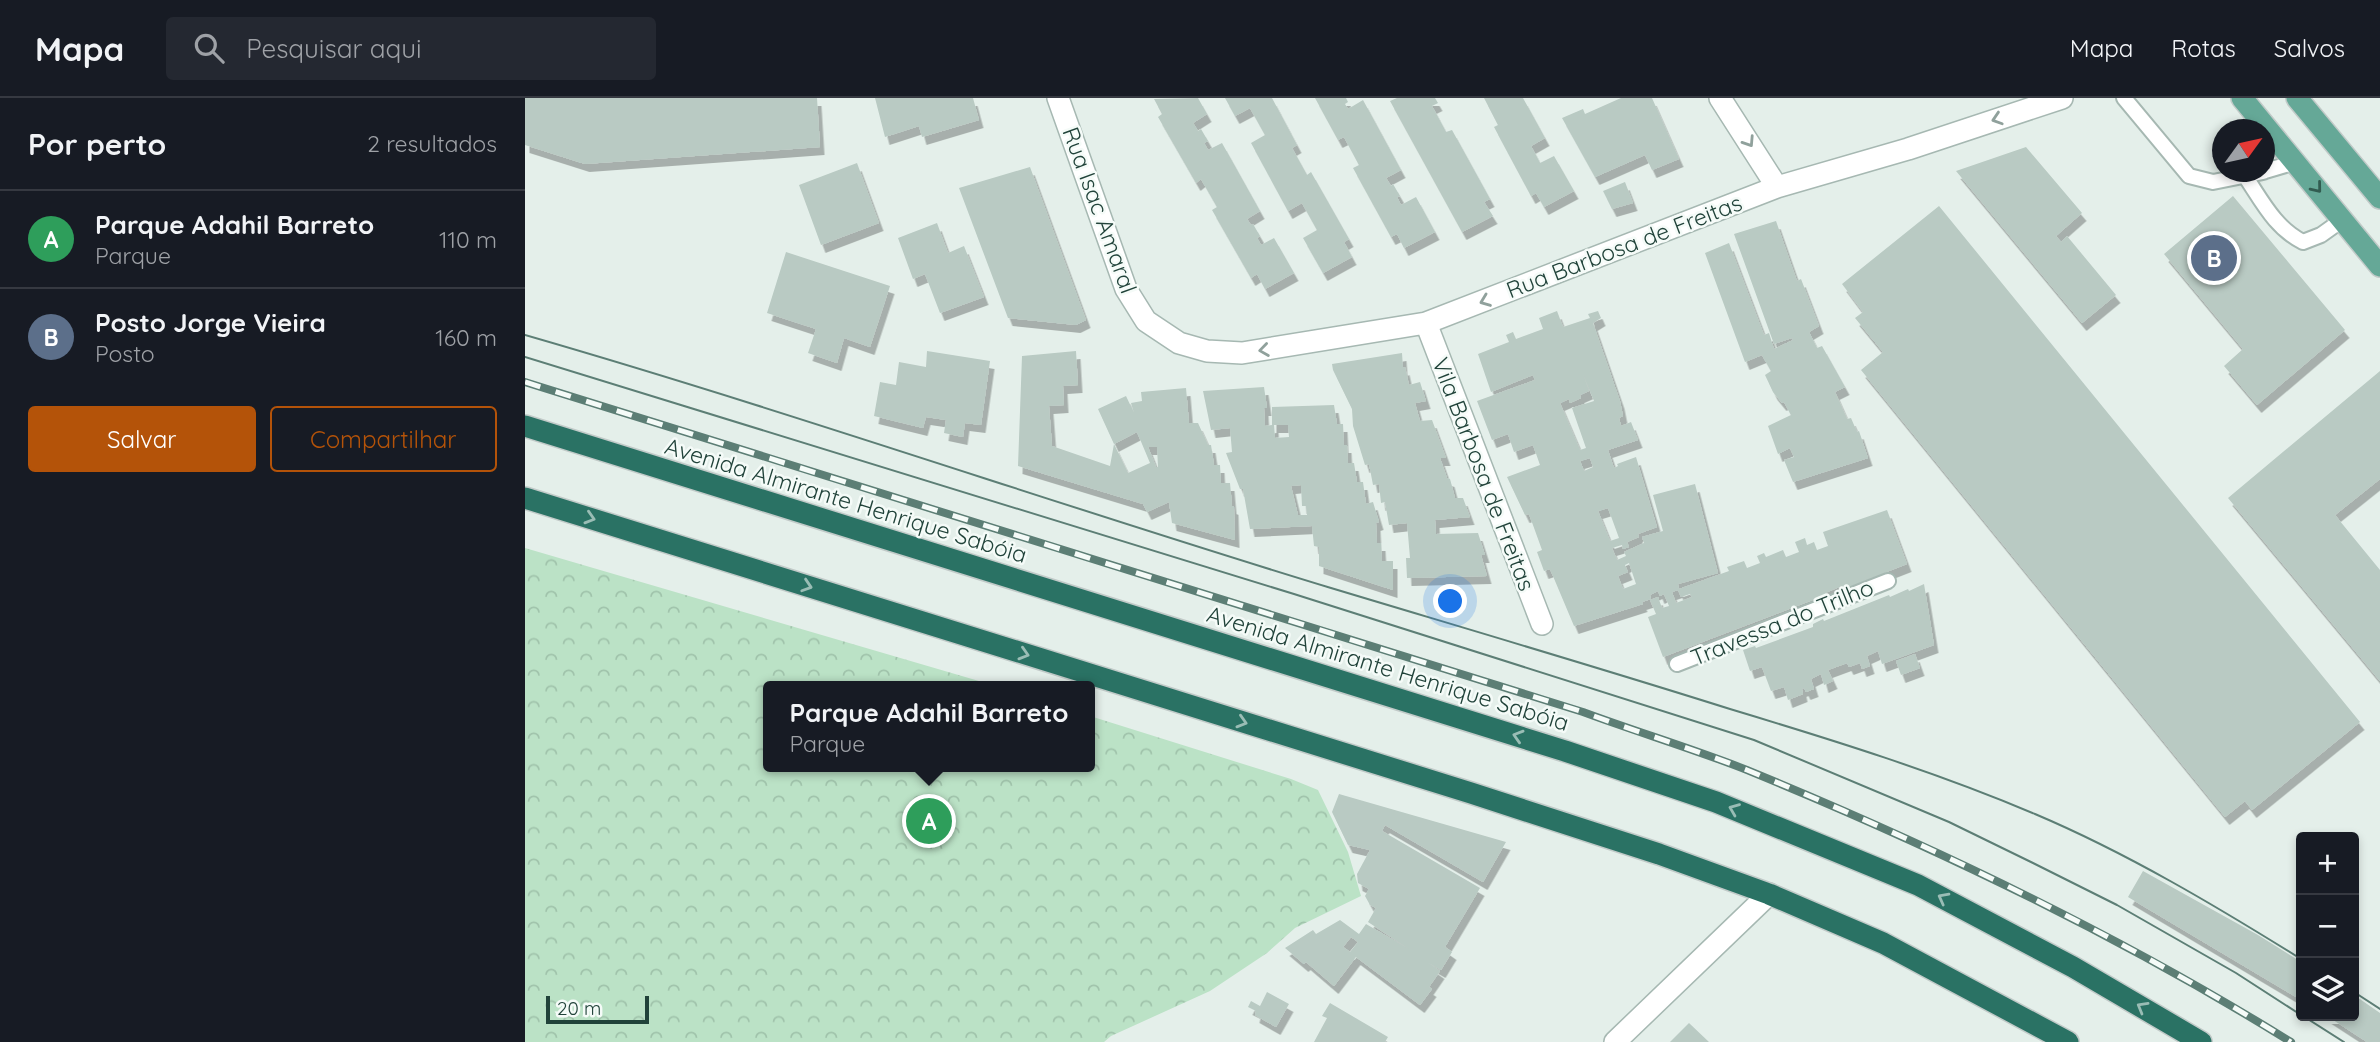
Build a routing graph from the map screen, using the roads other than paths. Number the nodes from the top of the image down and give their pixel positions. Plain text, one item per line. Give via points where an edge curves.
1 (1058, 98) edge
2 (1720, 98) edge
3 (2062, 98) edge
4 (2124, 98) edge
5 (2242, 98) edge
6 (2297, 98) edge
7 (2296, 162) junction
8 (2275, 168) edge
9 (2212, 182) edge
10 (2249, 182) edge
11 (1777, 187) junction
12 (2380, 198) edge
13 (2342, 220) junction
14 (2380, 266) edge
15 (1426, 323) junction
16 (1179, 343) joint
17 (525, 426) edge
18 (525, 498) edge
19 (1888, 581) dead end
20 (1542, 624) dead end
21 (1677, 664) dead end
22 (1769, 894) junction
23 (1615, 1042) edge
24 (2068, 1042) edge
25 (2201, 1042) edge

1 - 16 street, Rua Isac Amaral via 1126,289 1146,321
2 -> 11 street
3 -> 11 street, Rua Barbosa de Freitas
4 - 9 lane via 2189,176
5 - 7 main road
6 - 12 main road
7 - 8 lane
7 -> 13 main road
10 - 13 lane via 2277,224 2303,242
11 -> 15 street, Rua Barbosa de Freitas
13 - 14 main road
15 -> 16 street, Rua Barbosa de Freitas via 1242,353 1207,351
15 - 20 street, Vila Barbosa de Freitas
25 -> 17 highway, Avenida Almirante Henrique Sabóia via 1918,885 1716,802
18 -> 22 highway via 1471,793
19 - 21 lane, Travessa do Trilho
22 - 23 street
22 - 24 highway via 1883,943

